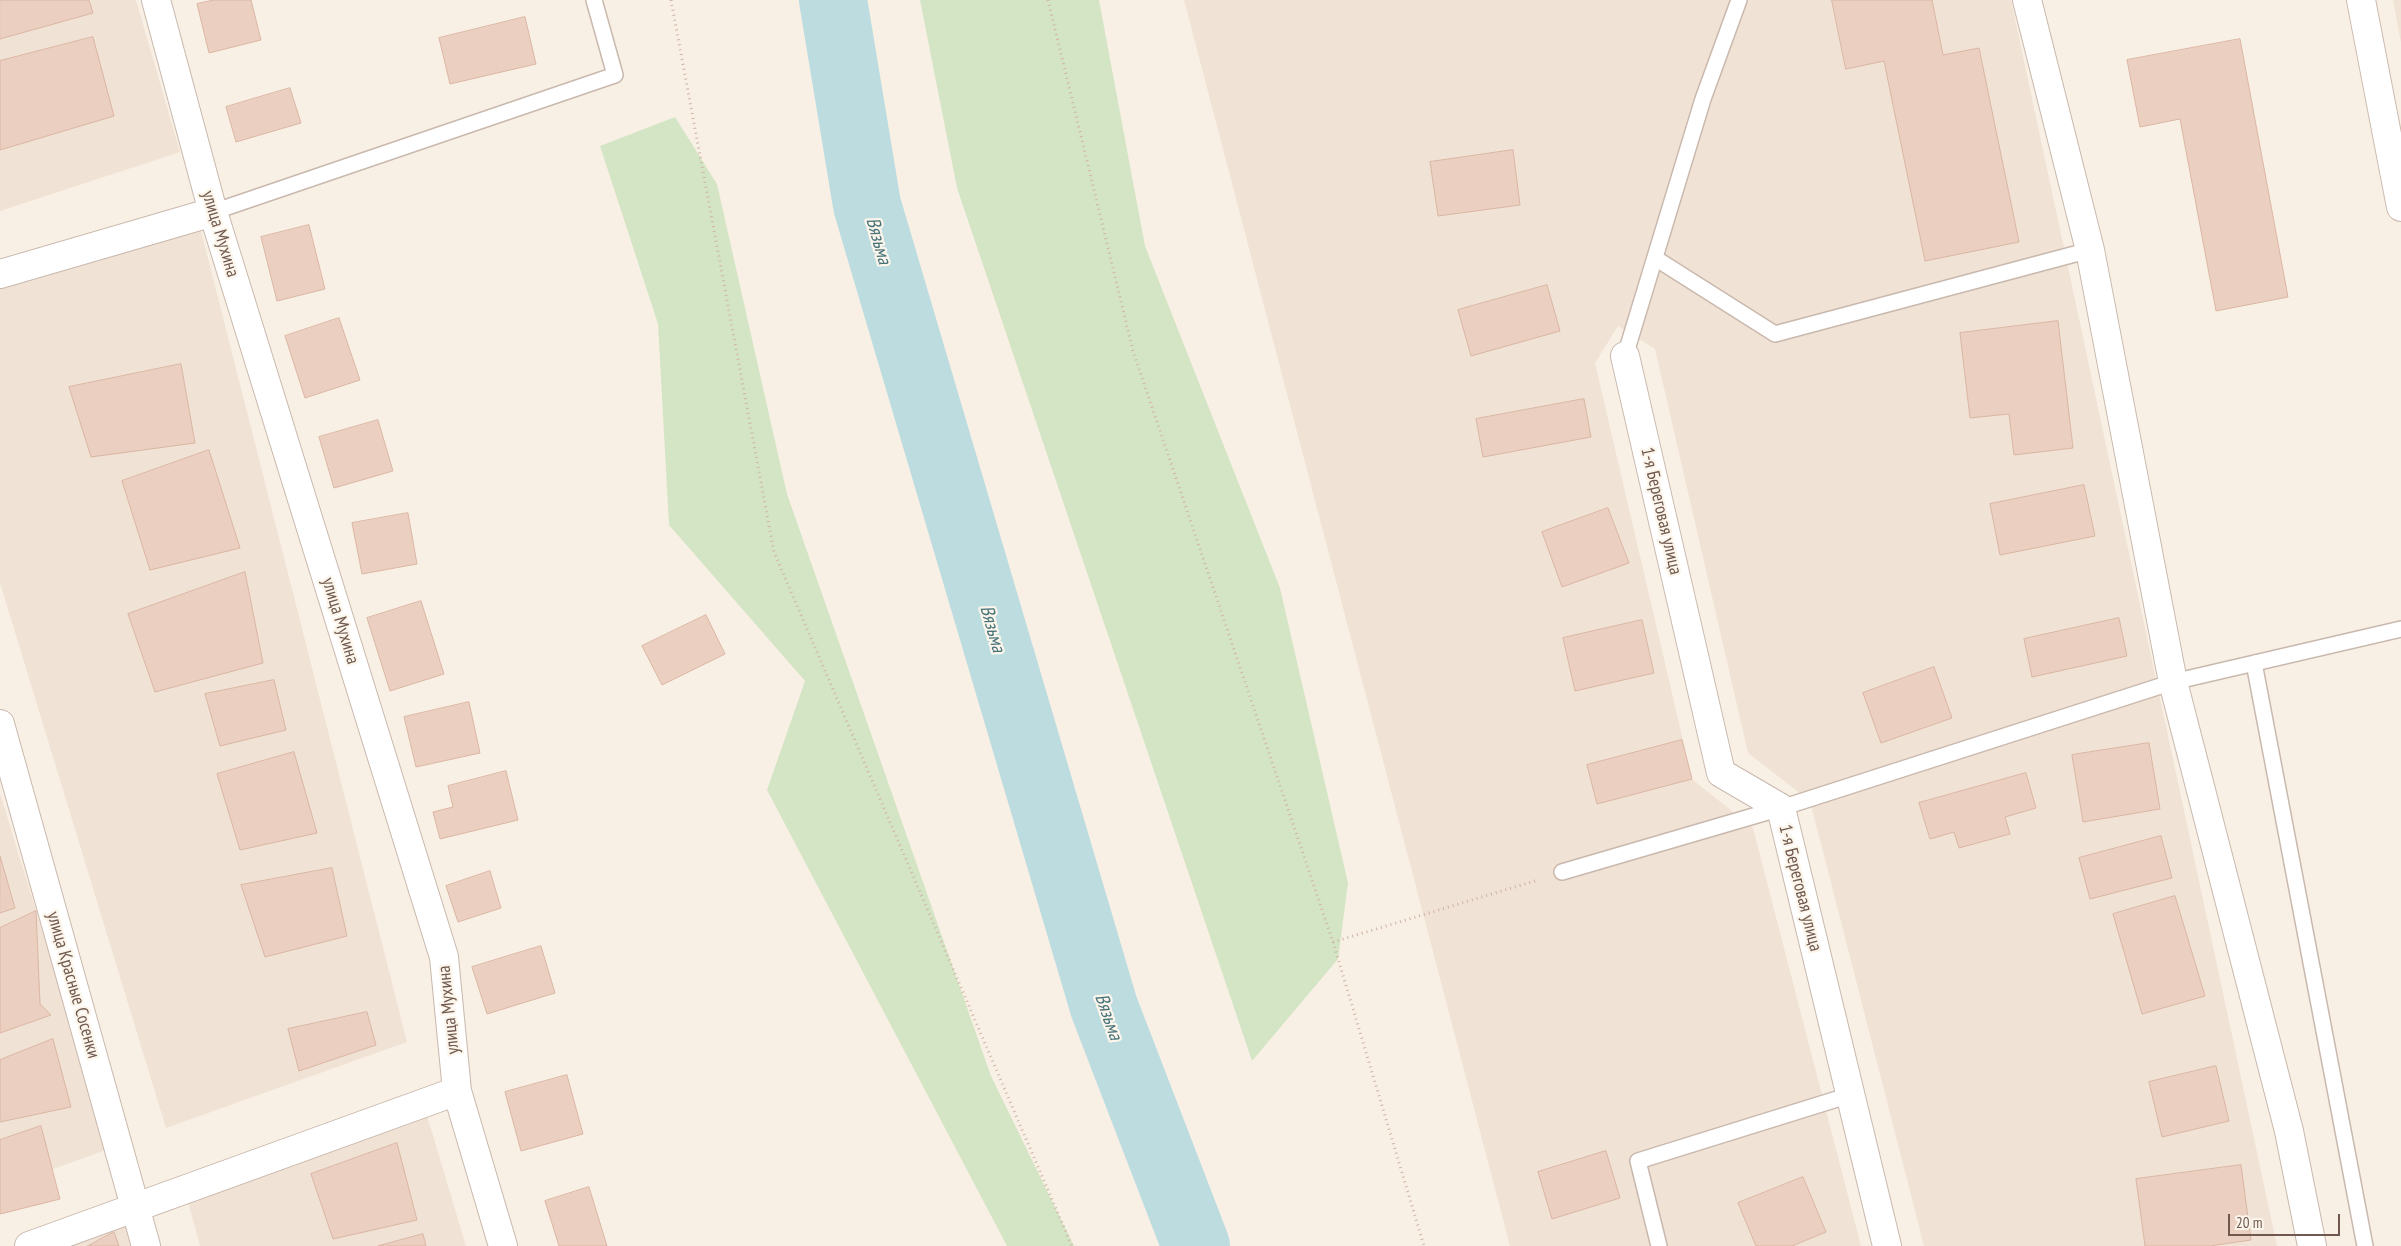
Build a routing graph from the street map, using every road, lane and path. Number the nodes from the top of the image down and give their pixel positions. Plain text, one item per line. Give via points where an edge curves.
1 (156, 0) edge
2 (594, 0) edge
3 (671, 0) edge
4 (1048, 0) edge
5 (1739, 0) edge
6 (2027, 0) edge
7 (2361, 0) edge
8 (2401, 207) edge
9 (213, 212) junction
10 (2090, 250) junction
11 (1655, 258) junction
12 (0, 274) edge
13 (1625, 356) joint
14 (2401, 629) edge
15 (2254, 663) junction
16 (2173, 682) junction
17 (0, 724) edge
18 (1780, 808) junction
19 (1562, 872) joint
20 (1333, 942) junction
21 (457, 1091) junction
22 (1850, 1095) junction
23 (135, 1208) junction
24 (29, 1246) edge
25 (146, 1246) edge
26 (502, 1246) edge
27 (1072, 1246) edge
28 (1424, 1246) edge
29 (1659, 1246) edge
30 (1887, 1246) edge
31 (2312, 1246) edge
32 (2365, 1246) edge

1 - 9 street, улица Мухина
2 - 9 lane via 616,75
3 - 27 path via 774,552
4 - 20 path via 1133,350
5 - 11 lane via 1702,99
6 - 10 street
7 - 8 street
9 - 12 street
9 - 21 street, улица Мухина via 444,956
10 - 11 lane via 1775,334
10 - 16 street
11 - 13 lane
13 - 18 street, 1-я Береговая улица via 1721,773
14 - 15 lane
15 - 16 lane
15 - 32 lane
16 - 18 lane
16 - 31 street via 2289,1131
17 - 23 street, улица Красные Сосенки
18 - 19 lane
18 - 22 street, 1-я Береговая улица
19 - 20 path
20 - 28 path
21 - 23 street
21 - 26 street, улица Мухина
22 - 29 lane via 1638,1161
22 - 30 street, 1-я Береговая улица
23 - 24 street
23 - 25 street, улица Красные Сосенки

